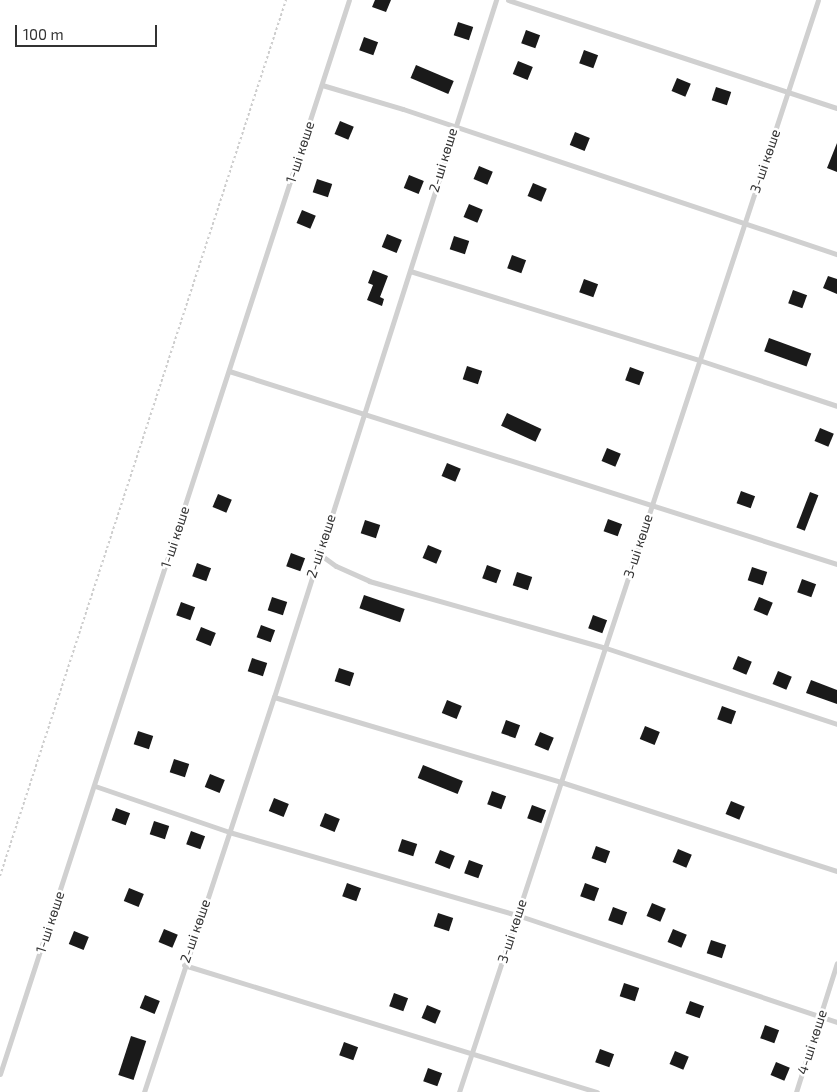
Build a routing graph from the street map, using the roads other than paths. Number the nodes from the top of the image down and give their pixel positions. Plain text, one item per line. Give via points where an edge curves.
1 (349, 0) edge
2 (496, 0) edge
3 (508, 0) edge
4 (818, 0) edge
5 (322, 85) junction
6 (788, 92) junction
7 (837, 108) edge
8 (454, 126) junction
9 (744, 223) junction
10 (837, 254) edge
11 (410, 271) junction
12 (699, 360) junction
13 (230, 371) junction
14 (837, 406) edge
15 (364, 414) junction
16 (652, 504) junction
17 (318, 553) junction
18 (837, 564) edge
19 (606, 648) junction
20 (274, 697) junction
21 (837, 724) edge
22 (561, 782) junction
23 (95, 786) junction
24 (229, 832) junction
25 (837, 871) edge
26 (517, 915) junction
27 (837, 963) edge
28 (184, 966) junction
29 (820, 1016) junction
30 (837, 1022) edge
31 (472, 1054) junction
32 (0, 1074) edge
33 (144, 1092) edge
34 (459, 1092) edge
35 (597, 1092) edge
36 (796, 1092) edge

1 - 5 lane, 1-ші көше
2 - 8 lane, 2-ші көше
3 - 6 lane
4 - 6 lane, 3-ші көше
5 - 8 lane
5 - 13 lane, 1-ші көше
6 - 7 lane
6 - 9 lane, 3-ші көше
8 - 9 lane
8 - 11 lane, 2-ші көше
9 - 10 lane
9 - 12 lane, 3-ші көше
11 - 12 lane
11 - 15 lane, 2-ші көше
12 - 14 lane
12 - 16 lane, 3-ші көше
13 - 15 lane
13 - 23 lane, 1-ші көше
15 - 16 lane
15 - 17 lane, 2-ші көше
16 - 18 lane
16 - 19 lane, 3-ші көше
17 - 19 lane via 336,566 369,581
17 - 20 lane, 2-ші көше
19 - 21 lane
19 - 22 lane, 3-ші көше
20 - 22 lane
20 - 24 lane, 2-ші көше
22 - 25 lane
22 - 26 lane, 3-ші көше
23 - 24 lane
23 - 32 lane, 1-ші көше
24 - 26 lane
24 - 28 lane, 2-ші көше
26 - 29 lane
26 - 31 lane, 3-ші көше
27 - 29 lane, 4-ші көше
28 - 31 lane
28 - 33 lane, 2-ші көше
29 - 30 lane
29 - 36 lane, 4-ші көше
31 - 34 lane, 3-ші көше
31 - 35 lane

